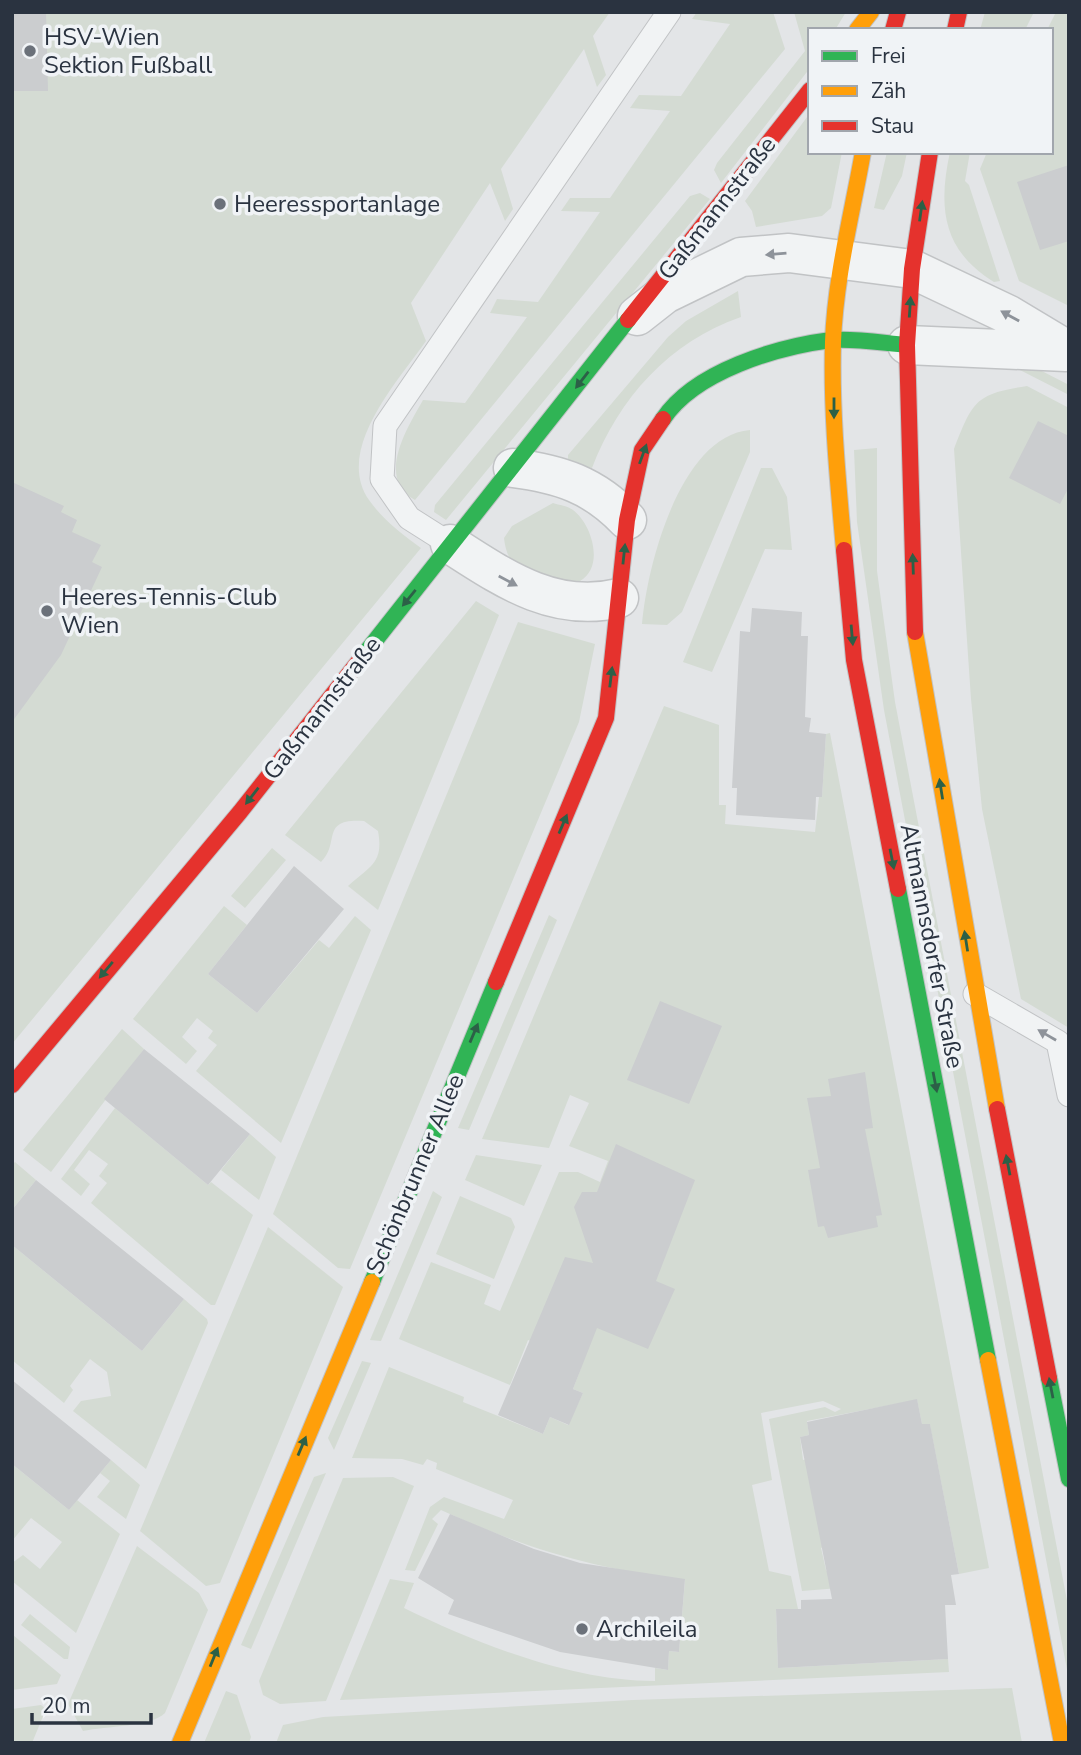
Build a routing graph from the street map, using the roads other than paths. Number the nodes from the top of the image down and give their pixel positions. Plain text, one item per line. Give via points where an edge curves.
1 (669, 12) edge
2 (871, 12) edge
3 (859, 28) edge
4 (808, 93) edge
5 (863, 154) edge
6 (930, 154) edge
7 (843, 261) junction
8 (912, 269) junction
9 (624, 326) junction
10 (833, 340) junction
11 (907, 345) junction
12 (1069, 351) edge
13 (513, 468) junction
14 (627, 520) junction
15 (450, 544) junction
16 (620, 598) junction
17 (975, 994) junction
18 (12, 1085) edge
19 (1069, 1096) edge
20 (1069, 1479) edge
21 (180, 1743) edge
22 (1062, 1743) edge

1 - 15 lane via 384,426 382,479 409,518
2 - 3 main road
4 - 9 main road, Gaßmannstraße
5 - 7 main road, Altmannsdorfer Straße
8 -> 6 main road, Altmannsdorfer Straße
7 - 8 street, Gaßmannstraße
7 -> 9 street, Gaßmannstraße via 789,253 741,257 665,294
7 - 10 main road, Altmannsdorfer Straße
11 -> 8 main road, Altmannsdorfer Straße
12 -> 8 street, Gaßmannstraße via 1009,314
9 -> 13 main road, Gaßmannstraße
10 - 11 main road, Schönbrunner Allee
14 -> 10 main road, Schönbrunner Allee via 642,450 669,410 708,380 757,356
10 -> 22 main road, Altmannsdorfer Straße via 834,441 854,660
11 - 12 street
17 -> 11 main road, Altmannsdorfer Straße via 915,643
13 - 14 street via 573,480 600,494
13 - 15 main road, Gaßmannstraße
16 -> 14 main road, Schönbrunner Allee
15 -> 16 street via 533,593 560,600
15 -> 18 main road, Gaßmannstraße via 240,812
21 -> 16 main road, Schönbrunner Allee via 606,718
19 -> 17 lane via 1058,1042
20 -> 17 main road, Altmannsdorfer Straße

